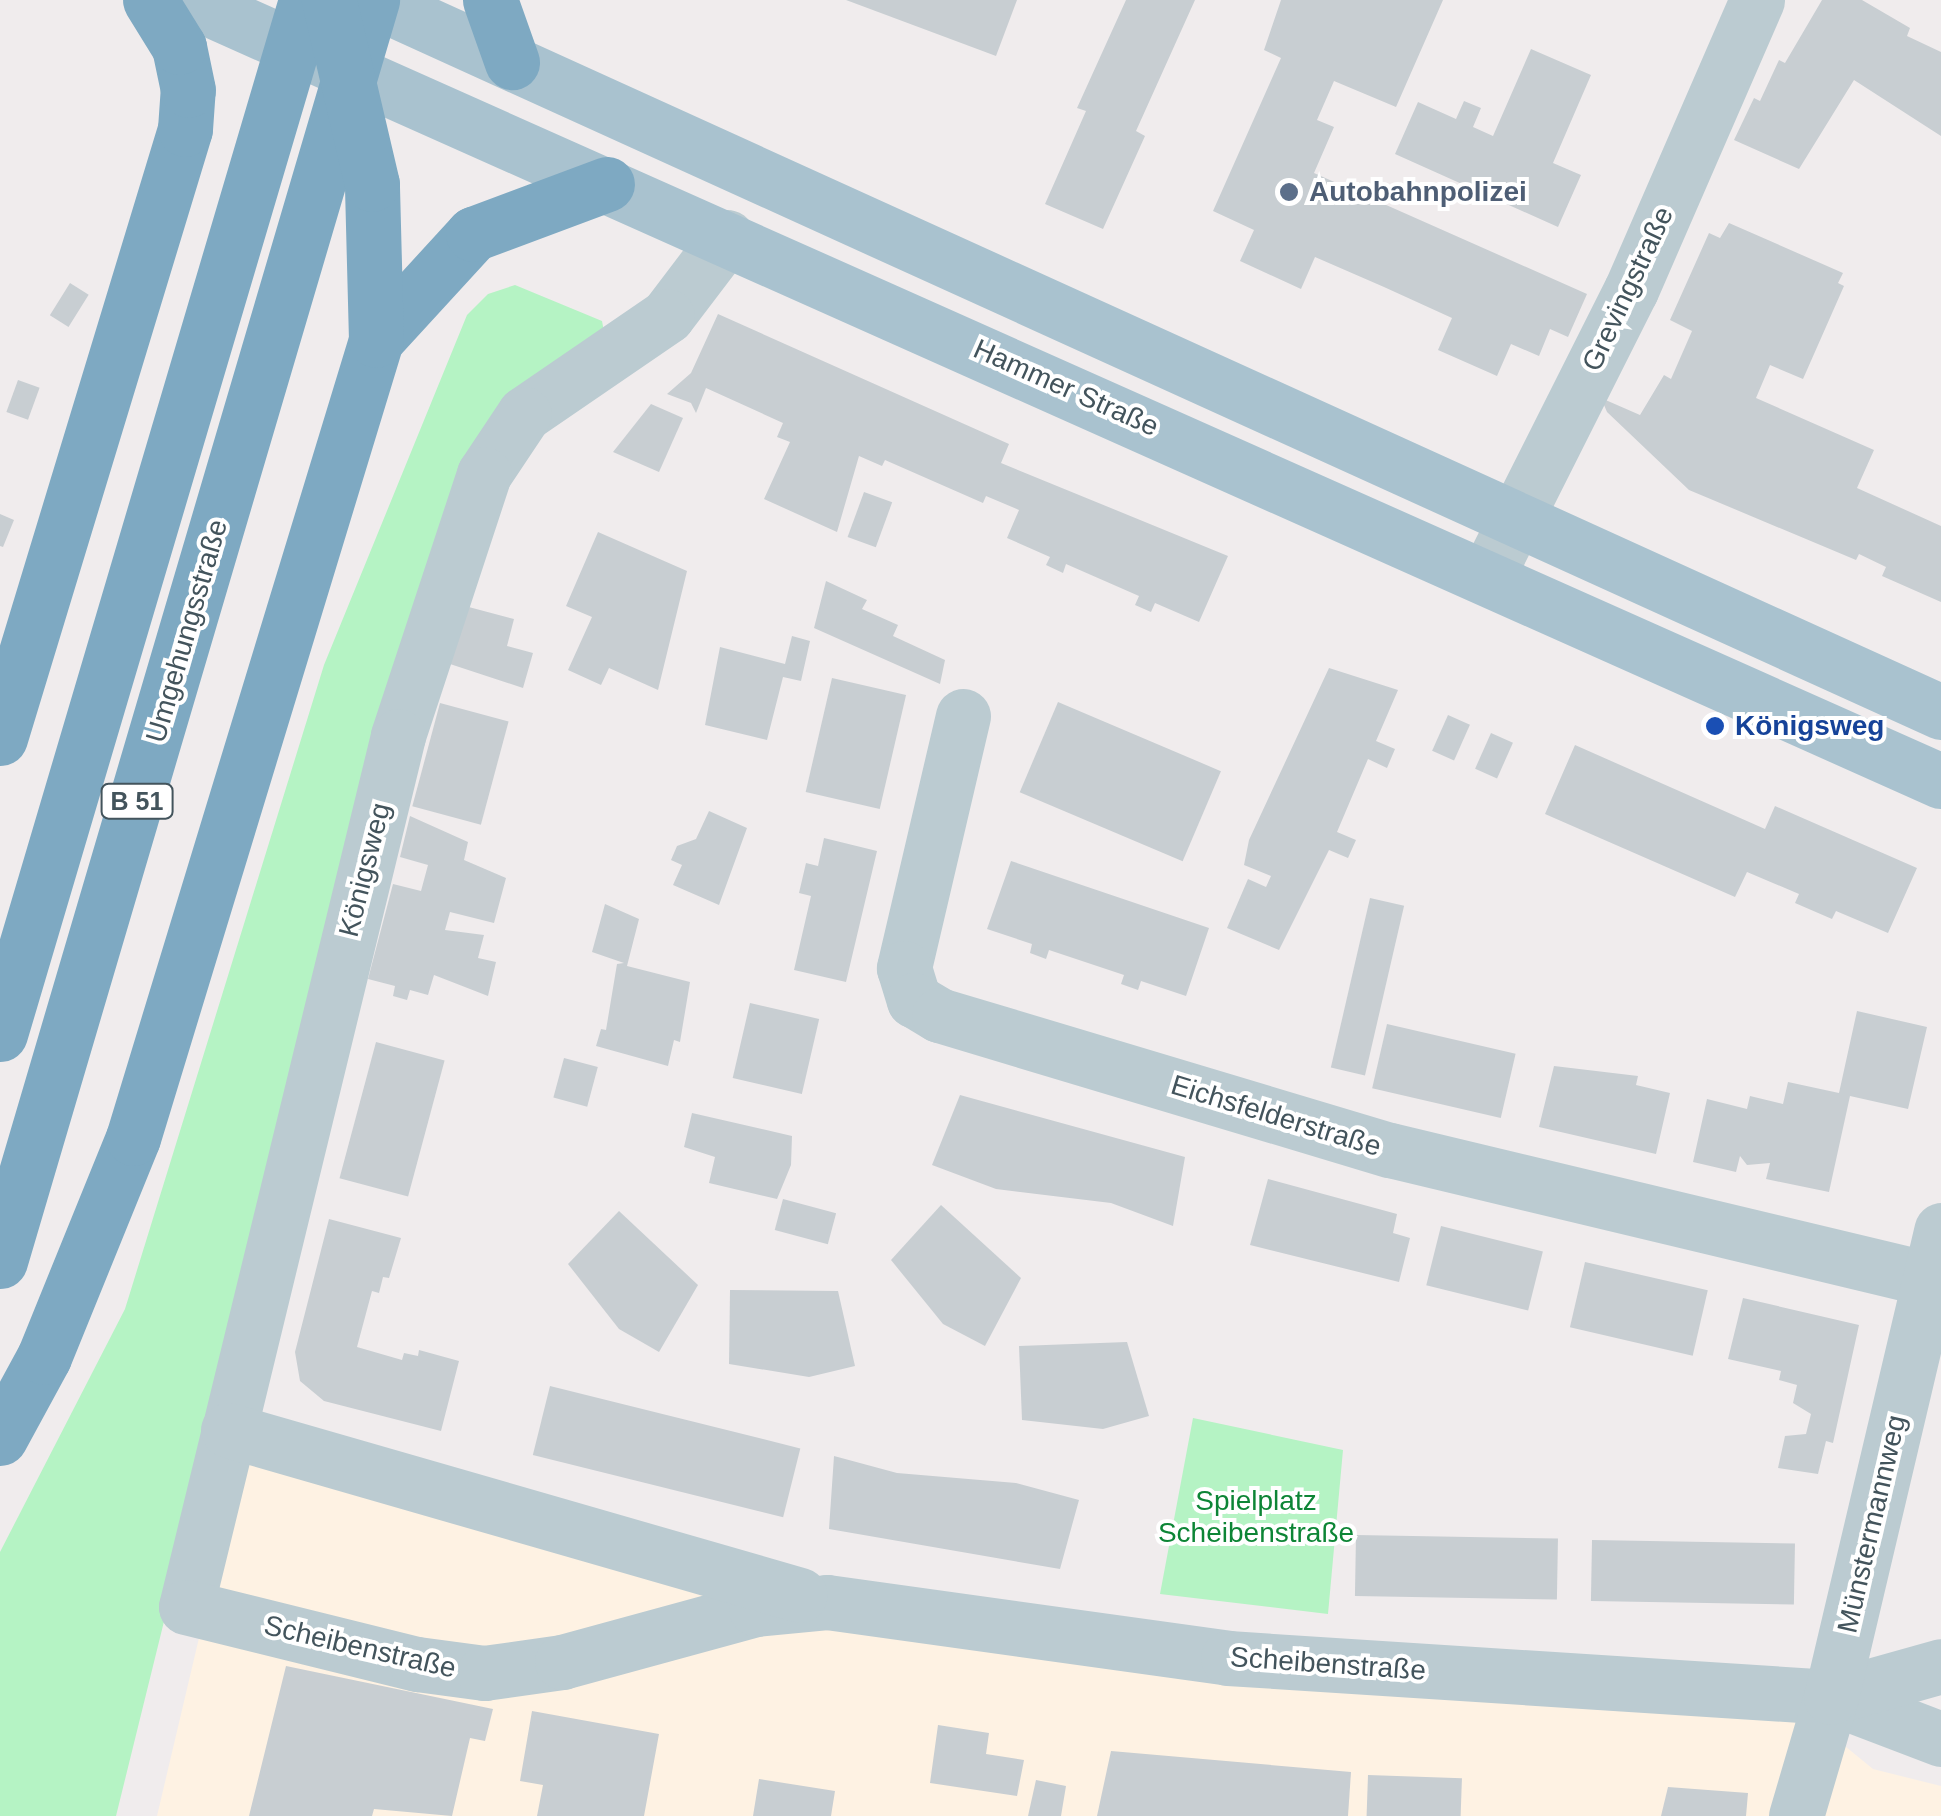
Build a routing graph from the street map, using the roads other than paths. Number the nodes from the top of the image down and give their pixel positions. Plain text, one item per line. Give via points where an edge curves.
1 (150, 0) edge
2 (490, 0) edge
3 (1757, 0) edge
4 (209, 9) edge
5 (338, 9) edge
6 (512, 62) junction
7 (348, 69) junction
8 (607, 184) junction
9 (165, 188) junction
10 (727, 237) junction
11 (376, 340) junction
12 (1516, 517) junction
13 (1488, 574) junction
14 (1941, 712) edge
15 (962, 716) dead end
16 (0, 738) edge
17 (1941, 781) edge
18 (0, 1034) edge
19 (1935, 1254) edge
20 (0, 1260) edge
21 (228, 1430) junction
22 (0, 1438) edge
23 (827, 1602) junction
24 (186, 1607) joint
25 (1941, 1666) edge
26 (1832, 1697) junction
27 (1941, 1739) edge
28 (1796, 1816) edge

1 - 9 highway via 179,46 188,90 185,130
2 - 6 highway
3 - 12 street, Grevingstraße via 1637,276
4 - 5 main road, Hammer Straße
5 - 6 main road, Hammer Straße via 448,34
5 - 7 main road, Hammer Straße
5 - 9 highway via 201,142
5 - 18 highway, B 51
5 - 20 highway, Umgehungsstraße / B 51
6 - 12 main road, Hammer Straße
7 - 8 main road, Hammer Straße
7 - 11 highway via 374,216
8 - 10 main road, Hammer Straße
8 - 11 highway via 473,234
9 - 16 highway
10 - 13 main road, Hammer Straße
10 - 21 street, Königsweg via 667,316 524,414 484,474 398,736
11 - 22 highway via 133,1138 44,1357
12 - 13 street, Grevingstraße
12 - 14 main road, Hammer Straße
13 - 17 main road, Hammer Straße
15 - 19 street, Eichsfelderstraße via 904,968 914,1000 939,1016 1424,1160
19 - 26 street, Münstermannweg
21 - 23 street, Scheibenstraße
21 - 24 street, Königsweg
23 - 24 street, Scheibenstraße via 756,1609 562,1662 484,1673 417,1664
23 - 26 street, Scheibenstraße via 1228,1658
25 - 26 street, Scheibenstraße
26 - 27 street, Scheibenstraße
26 - 28 street, Münstermannweg

